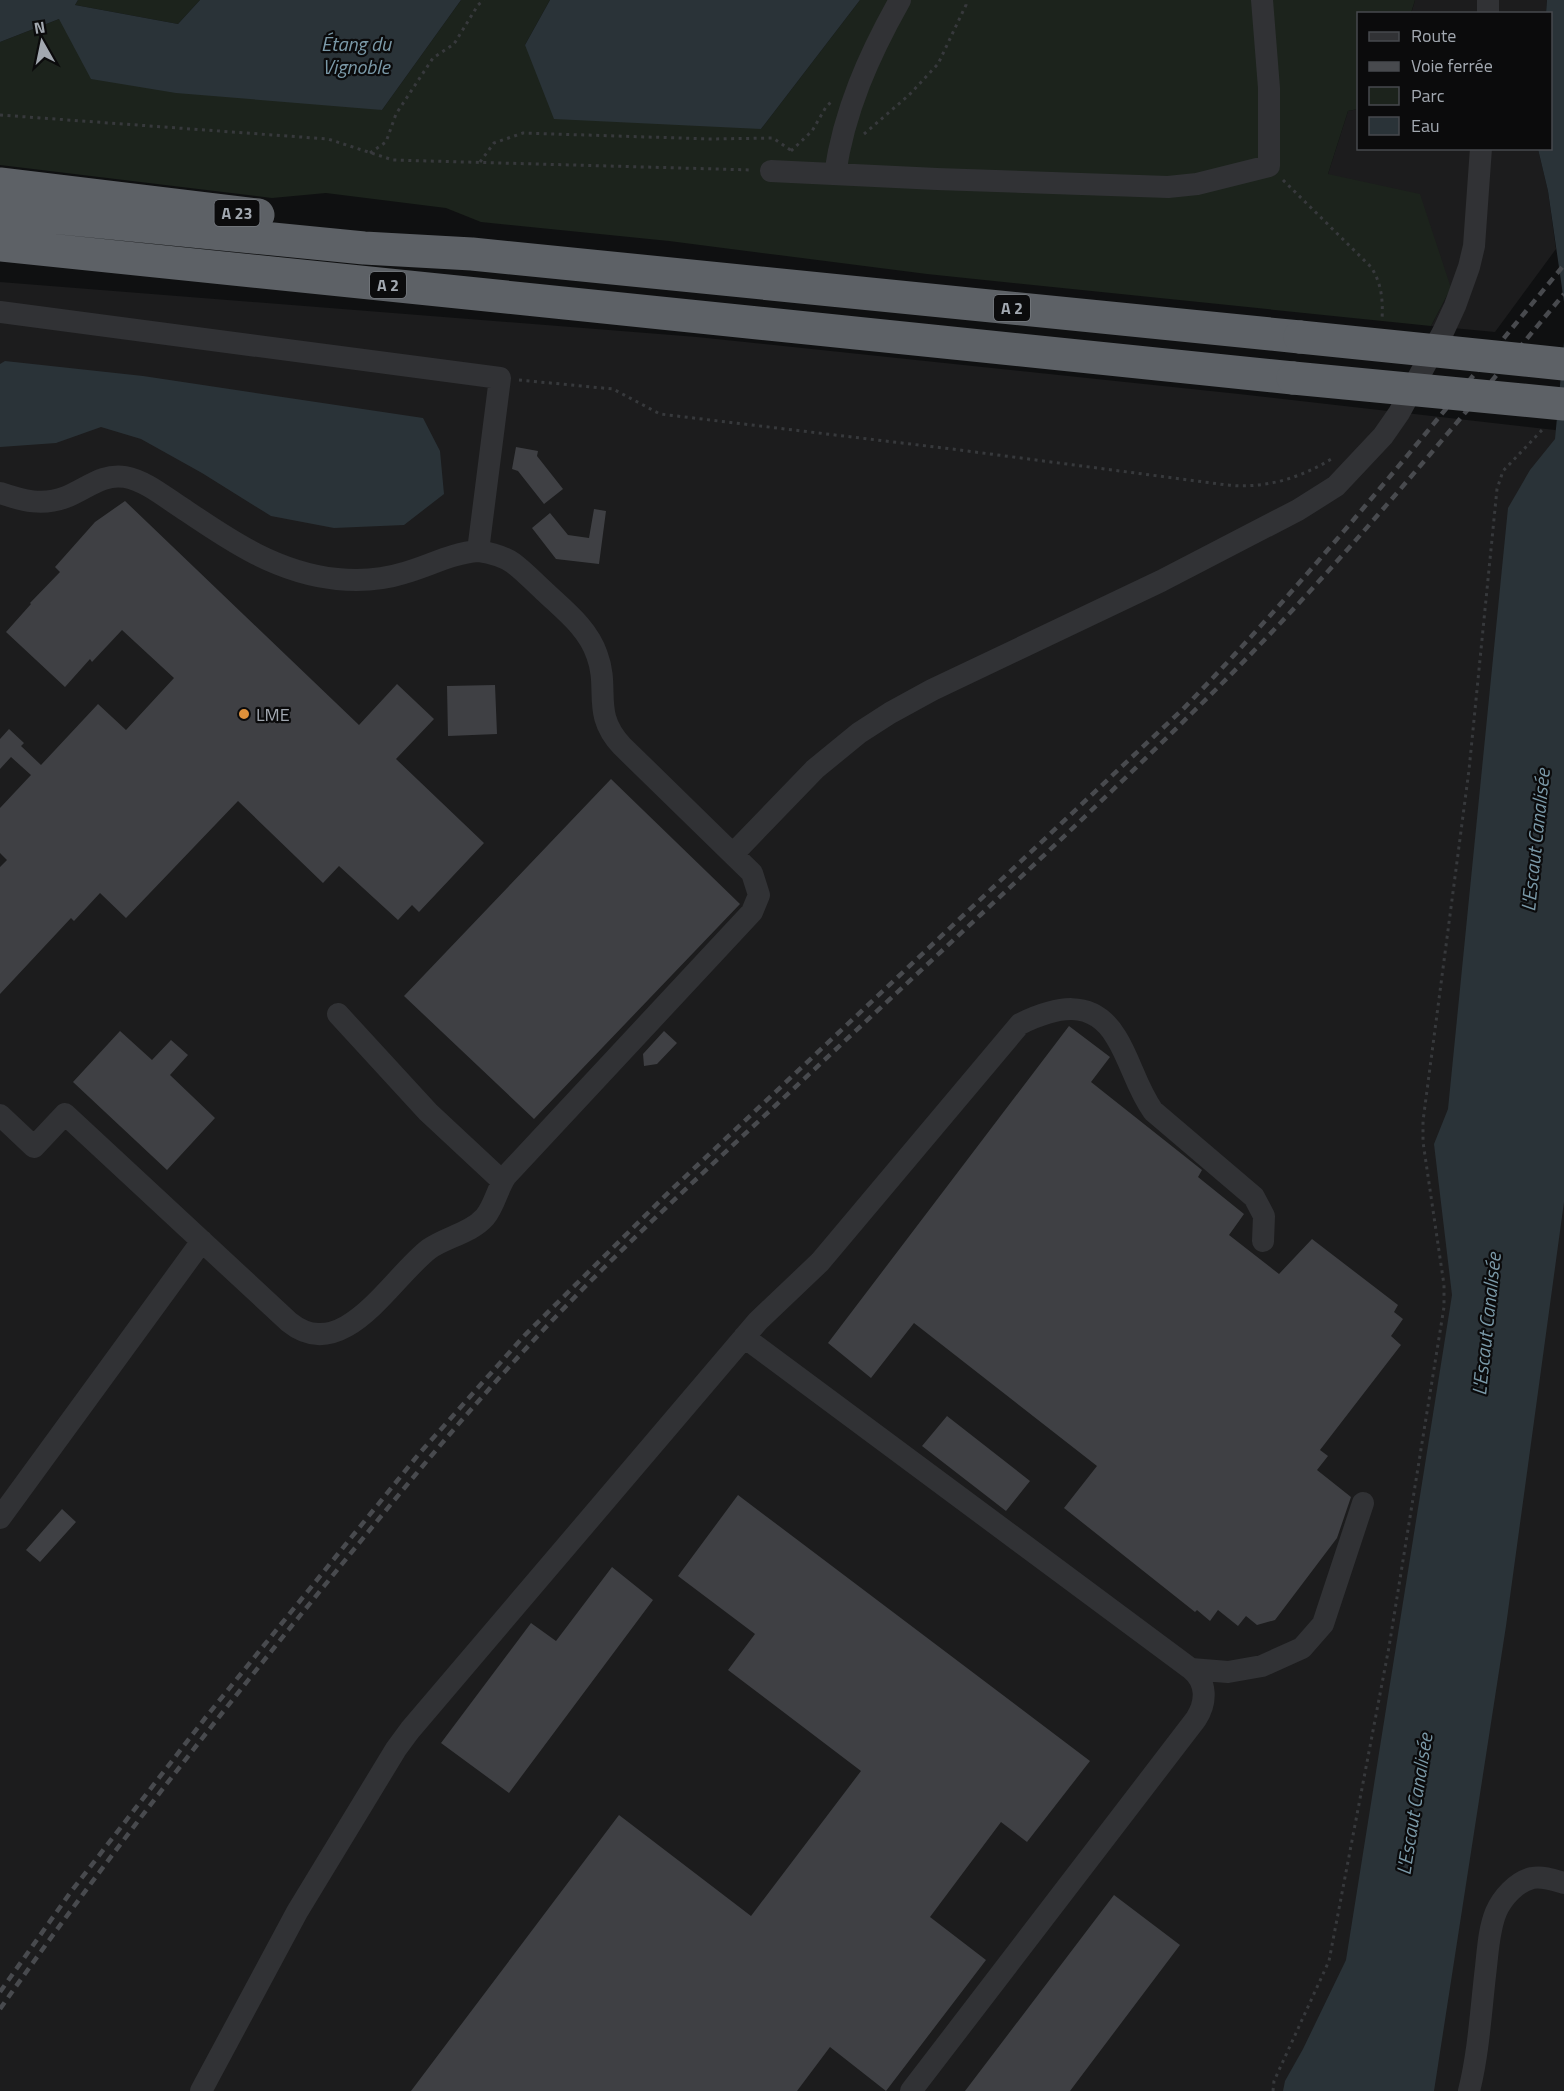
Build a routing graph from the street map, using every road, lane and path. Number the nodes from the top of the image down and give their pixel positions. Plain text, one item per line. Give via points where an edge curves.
1 (484, 0) edge
2 (900, 0) edge
3 (966, 0) edge
4 (1262, 0) edge
5 (834, 100) dead end
6 (0, 115) edge
7 (838, 150) junction
8 (1481, 150) edge
9 (792, 151) junction
10 (370, 153) junction
11 (480, 162) junction
12 (771, 171) junction
13 (835, 174) junction
14 (0, 184) edge
15 (0, 212) edge
16 (3, 246) edge
17 (472, 254) junction
18 (0, 312) edge
19 (1564, 363) edge
20 (500, 378) junction
21 (1564, 404) edge
22 (1543, 429) dead end
23 (1305, 473) dead end
24 (0, 493) edge
25 (478, 551) junction
26 (734, 854) junction
27 (338, 1014) dead end
28 (0, 1115) edge
29 (502, 1181) junction
30 (1263, 1240) dead end
31 (202, 1241) junction
32 (744, 1337) junction
33 (1363, 1503) dead end
34 (0, 1518) edge
35 (1191, 1669) junction
36 (1564, 1883) edge
37 (201, 2091) edge
38 (911, 2091) edge
39 (1273, 2091) edge
40 (1469, 2091) edge

1 - 10 path via 454,44 433,58 396,114 386,142
2 - 7 street via 863,71
3 - 7 path via 938,64 854,144
4 - 13 street via 1268,70 1269,166 1168,187
5 - 9 path
6 - 10 path via 327,140
7 - 13 street
8 - 26 street via 1474,246 1455,306 1399,413 1336,486 1161,581 890,713 815,769
9 - 11 path via 773,138 523,133 494,143
9 - 12 path
10 - 11 path via 393,160
11 - 12 path
12 - 13 street
14 - 17 highway, A 23 via 333,224
15 - 17 highway, A 2 via 364,248
16 - 21 highway, A 2, bridge
17 - 19 highway, A 2, bridge
18 - 20 street
20 - 23 path via 613,389 660,414 1227,485 1268,484
20 - 25 street
22 - 39 path via 1508,466 1497,489 1469,770 1423,1121 1444,1307 1390,1636 1329,1961 1274,2081
24 - 25 street via 23,501 51,501 108,477 125,477 143,483 261,557 292,570 331,578 395,576
25 - 26 street via 514,564 581,627 598,655 603,714 610,731
26 - 29 street via 752,873 758,887 758,901 752,912
27 - 29 street via 428,1112
28 - 31 street via 34,1146 65,1114
29 - 31 street via 493,1205 480,1222 431,1247 355,1321 329,1334 312,1335 297,1328
30 - 32 street via 1264,1216 1254,1197 1153,1111 1105,1023 1095,1013 1074,1008 1043,1013 1020,1024 832,1248
31 - 34 street
32 - 35 street
32 - 37 street via 403,1739 297,1912
33 - 35 street via 1323,1623 1302,1648 1262,1666 1228,1672
35 - 38 street via 1201,1681 1201,1712
36 - 40 street via 1531,1878 1506,1895 1497,1911

